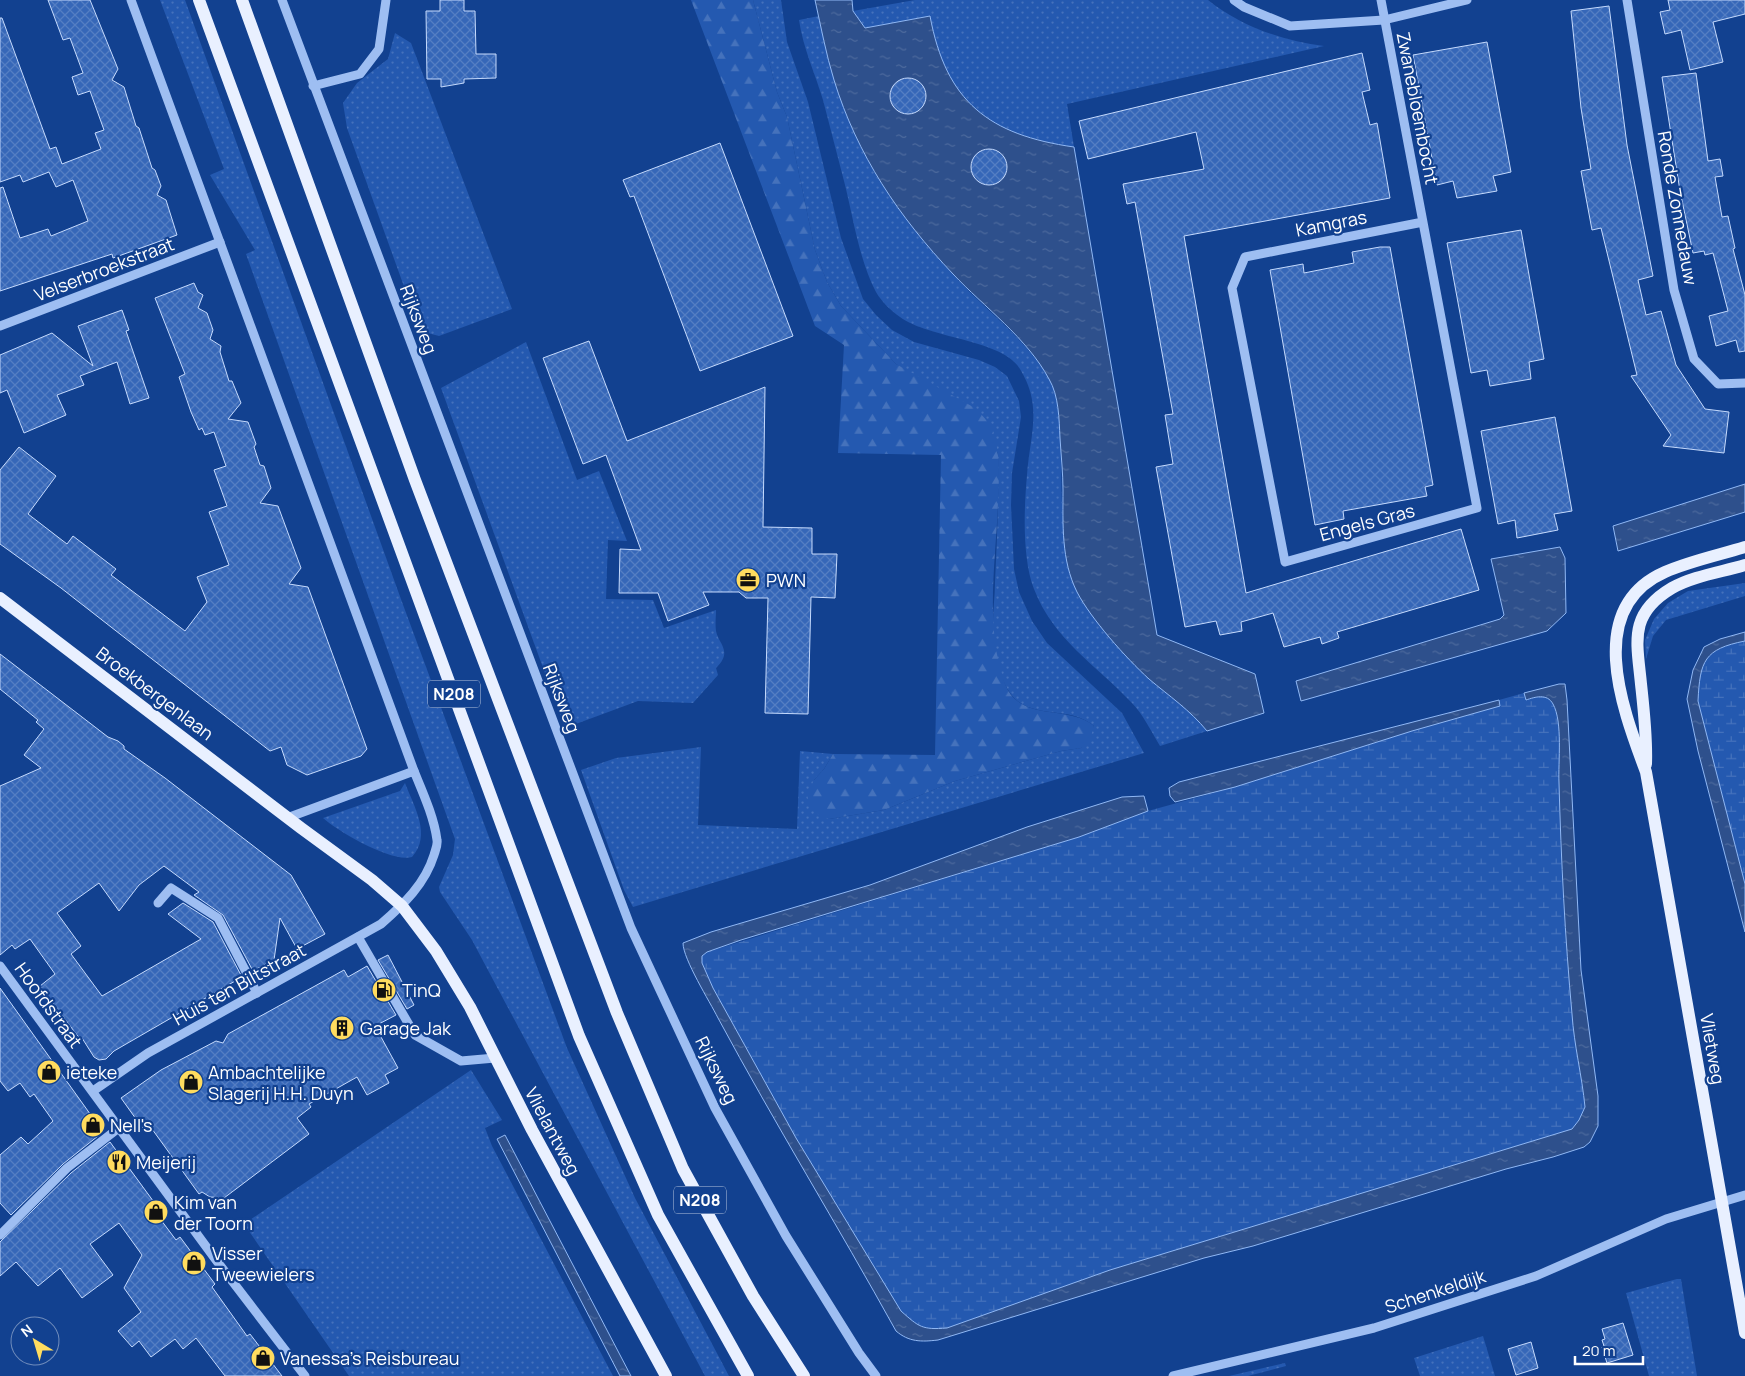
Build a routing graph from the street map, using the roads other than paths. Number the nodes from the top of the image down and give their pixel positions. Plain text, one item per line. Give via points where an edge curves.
1 (132, 0) edge
2 (199, 0) edge
3 (242, 0) edge
4 (282, 0) edge
5 (386, 0) edge
6 (1234, 0) edge
7 (1381, 0) edge
8 (1467, 0) edge
9 (1627, 0) edge
10 (1384, 20) junction
11 (314, 86) junction
12 (1423, 222) junction
13 (220, 242) junction
14 (1245, 257) joint
15 (0, 326) edge
16 (1745, 383) edge
17 (1745, 547) edge
18 (1745, 565) edge
19 (0, 598) edge
20 (414, 771) junction
21 (1646, 772) junction
22 (287, 818) junction
23 (158, 903) dead end
24 (402, 906) junction
25 (358, 937) junction
26 (0, 966) edge
27 (257, 993) junction
28 (496, 1058) junction
29 (93, 1092) junction
30 (120, 1127) junction
31 (1745, 1196) edge
32 (1722, 1201) junction
33 (0, 1235) edge
34 (1745, 1332) edge
35 (305, 1376) edge
36 (666, 1376) edge
37 (748, 1376) edge
38 (804, 1376) edge
39 (876, 1376) edge
40 (1173, 1376) edge

1 - 13 street
2 - 37 main road, N208 via 579,1036 658,1215
3 - 38 main road, N208 via 416,480 617,1012 683,1169 753,1296
4 - 11 street, Rijksweg
5 - 11 street via 379,49 360,74
6 - 10 street via 1290,26
7 - 10 street, Zwanebloembocht
8 - 10 street
9 - 16 street, Ronde Zonnedauw via 1674,290 1694,358 1718,384
10 - 12 street, Zwanebloembocht
11 - 39 street, Rijksweg via 631,928 715,1108 786,1236
12 - 14 street, Kamgras
12 - 14 street, Engels Gras via 1477,508 1285,562 1232,288
13 - 15 street, Velserbroekstraat
13 - 20 street
17 - 21 main road, Vlietweg via 1665,572 1638,590 1618,623 1615,657 1629,728
18 - 21 main road, Vlietweg via 1678,585 1665,593 1643,616 1636,648 1647,733
19 - 22 main road, Broekbergenlaan
20 - 22 street
20 - 24 street via 438,842 429,870
21 - 32 main road, Vlietweg
22 - 24 main road, Broekbergenlaan
23 - 27 street via 171,888 218,918
24 - 25 street, Huis ten Biltstraat via 381,924
24 - 28 main road, Vlielantweg via 436,951
25 - 27 street, Huis ten Biltstraat
25 - 28 street via 415,1035 461,1061
26 - 29 street, Hoofdstraat
27 - 29 street, Huis ten Biltstraat via 148,1053
28 - 36 main road, Vlielantweg via 603,1264
29 - 30 street, Hoofdstraat
30 - 33 street via 67,1168
30 - 35 street, Hoofdstraat
31 - 32 street, Schenkeldijk
32 - 34 main road, Vlietweg
32 - 40 street, Schenkeldijk via 1666,1219 1536,1276 1374,1328

